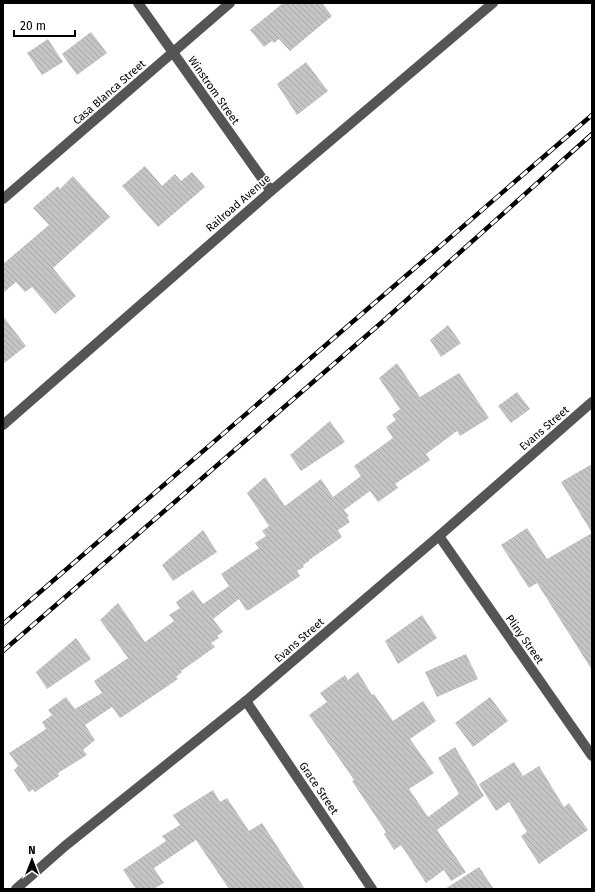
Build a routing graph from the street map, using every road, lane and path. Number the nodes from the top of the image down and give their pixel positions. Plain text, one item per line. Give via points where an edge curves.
1 (138, 3) edge
2 (230, 3) edge
3 (492, 3) edge
4 (173, 53) junction
5 (271, 191) junction
6 (3, 198) edge
7 (592, 402) edge
8 (3, 425) edge
9 (439, 536) junction
10 (246, 701) junction
11 (592, 756) edge
12 (16, 889) edge
13 (372, 889) edge

1 - 4 street, Winstrom Street
2 - 4 street, Casa Blanca Street
3 - 5 street, Railroad Avenue
4 - 5 street, Winstrom Street
4 - 6 street, Casa Blanca Street
5 - 8 street, Railroad Avenue
7 - 9 street, Evans Street
9 - 10 street, Evans Street
9 - 11 street, Pliny Street
10 - 12 street, Evans Street via 65,846
10 - 13 street, Grace Street

